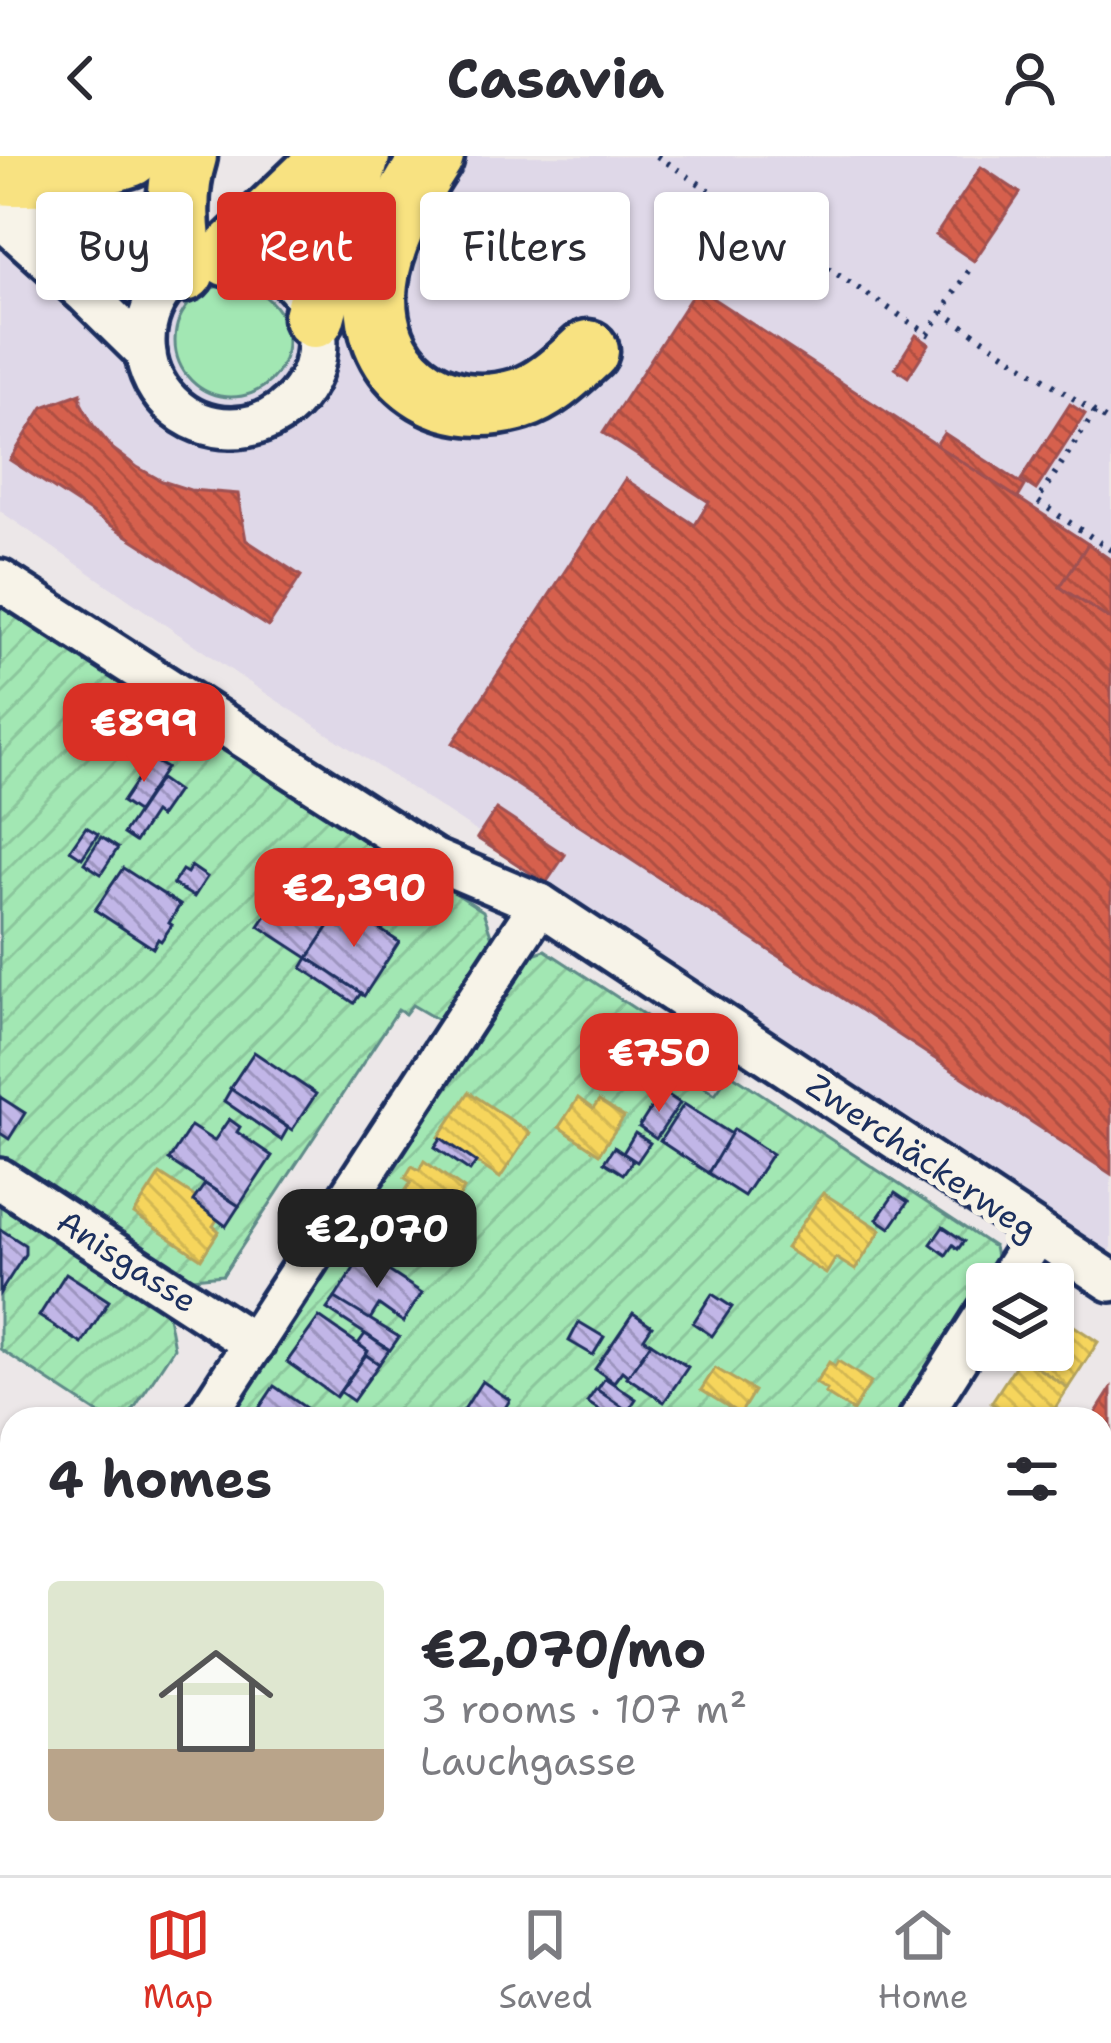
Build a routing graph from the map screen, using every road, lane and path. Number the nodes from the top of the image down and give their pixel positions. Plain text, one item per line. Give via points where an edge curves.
1 (130, 156) edge
2 (186, 156) edge
3 (334, 156) edge
4 (359, 156) edge
5 (398, 156) edge
6 (433, 156) edge
7 (657, 156) edge
8 (0, 174) edge
9 (0, 185) edge
10 (349, 192) edge
11 (369, 192) edge
12 (712, 192) edge
13 (0, 218) edge
14 (970, 268) dead end
15 (829, 269) edge
16 (194, 270) junction
17 (319, 300) edge
18 (942, 312) junction
19 (314, 317) junction
20 (588, 351) dead end
21 (146, 353) junction
22 (1095, 412) junction
23 (1111, 423) edge
24 (1111, 550) edge
25 (0, 580) edge
26 (540, 904) junction
27 (0, 1179) edge
28 (1037, 1234) junction
29 (1018, 1263) edge
30 (1111, 1281) edge
31 (254, 1344) junction
32 (966, 1345) edge
33 (212, 1407) edge
34 (927, 1407) edge

1 - 8 main road via 89,170
2 - 16 main road via 178,232
3 - 16 main road
4 - 10 main road
5 - 11 main road
6 - 20 main road via 384,248 376,286 378,322 408,380 440,400 479,407 523,398
7 - 12 path
9 - 16 street via 105,255
13 - 21 street
14 - 18 path
15 - 18 path via 928,334
16 - 19 street via 266,263 307,299
16 - 21 street via 154,303
17 - 19 main road
18 - 22 path
19 - 21 street via 309,380 285,410 243,428 179,411
22 - 23 path
22 - 24 path via 1036,501
25 - 26 street, Zwerchäckerweg via 433,859
26 - 28 street, Zwerchäckerweg
26 - 31 street
27 - 31 street, Anisgasse
28 - 29 street
28 - 30 street, Zwerchäckerweg
31 - 33 street
32 - 34 street

